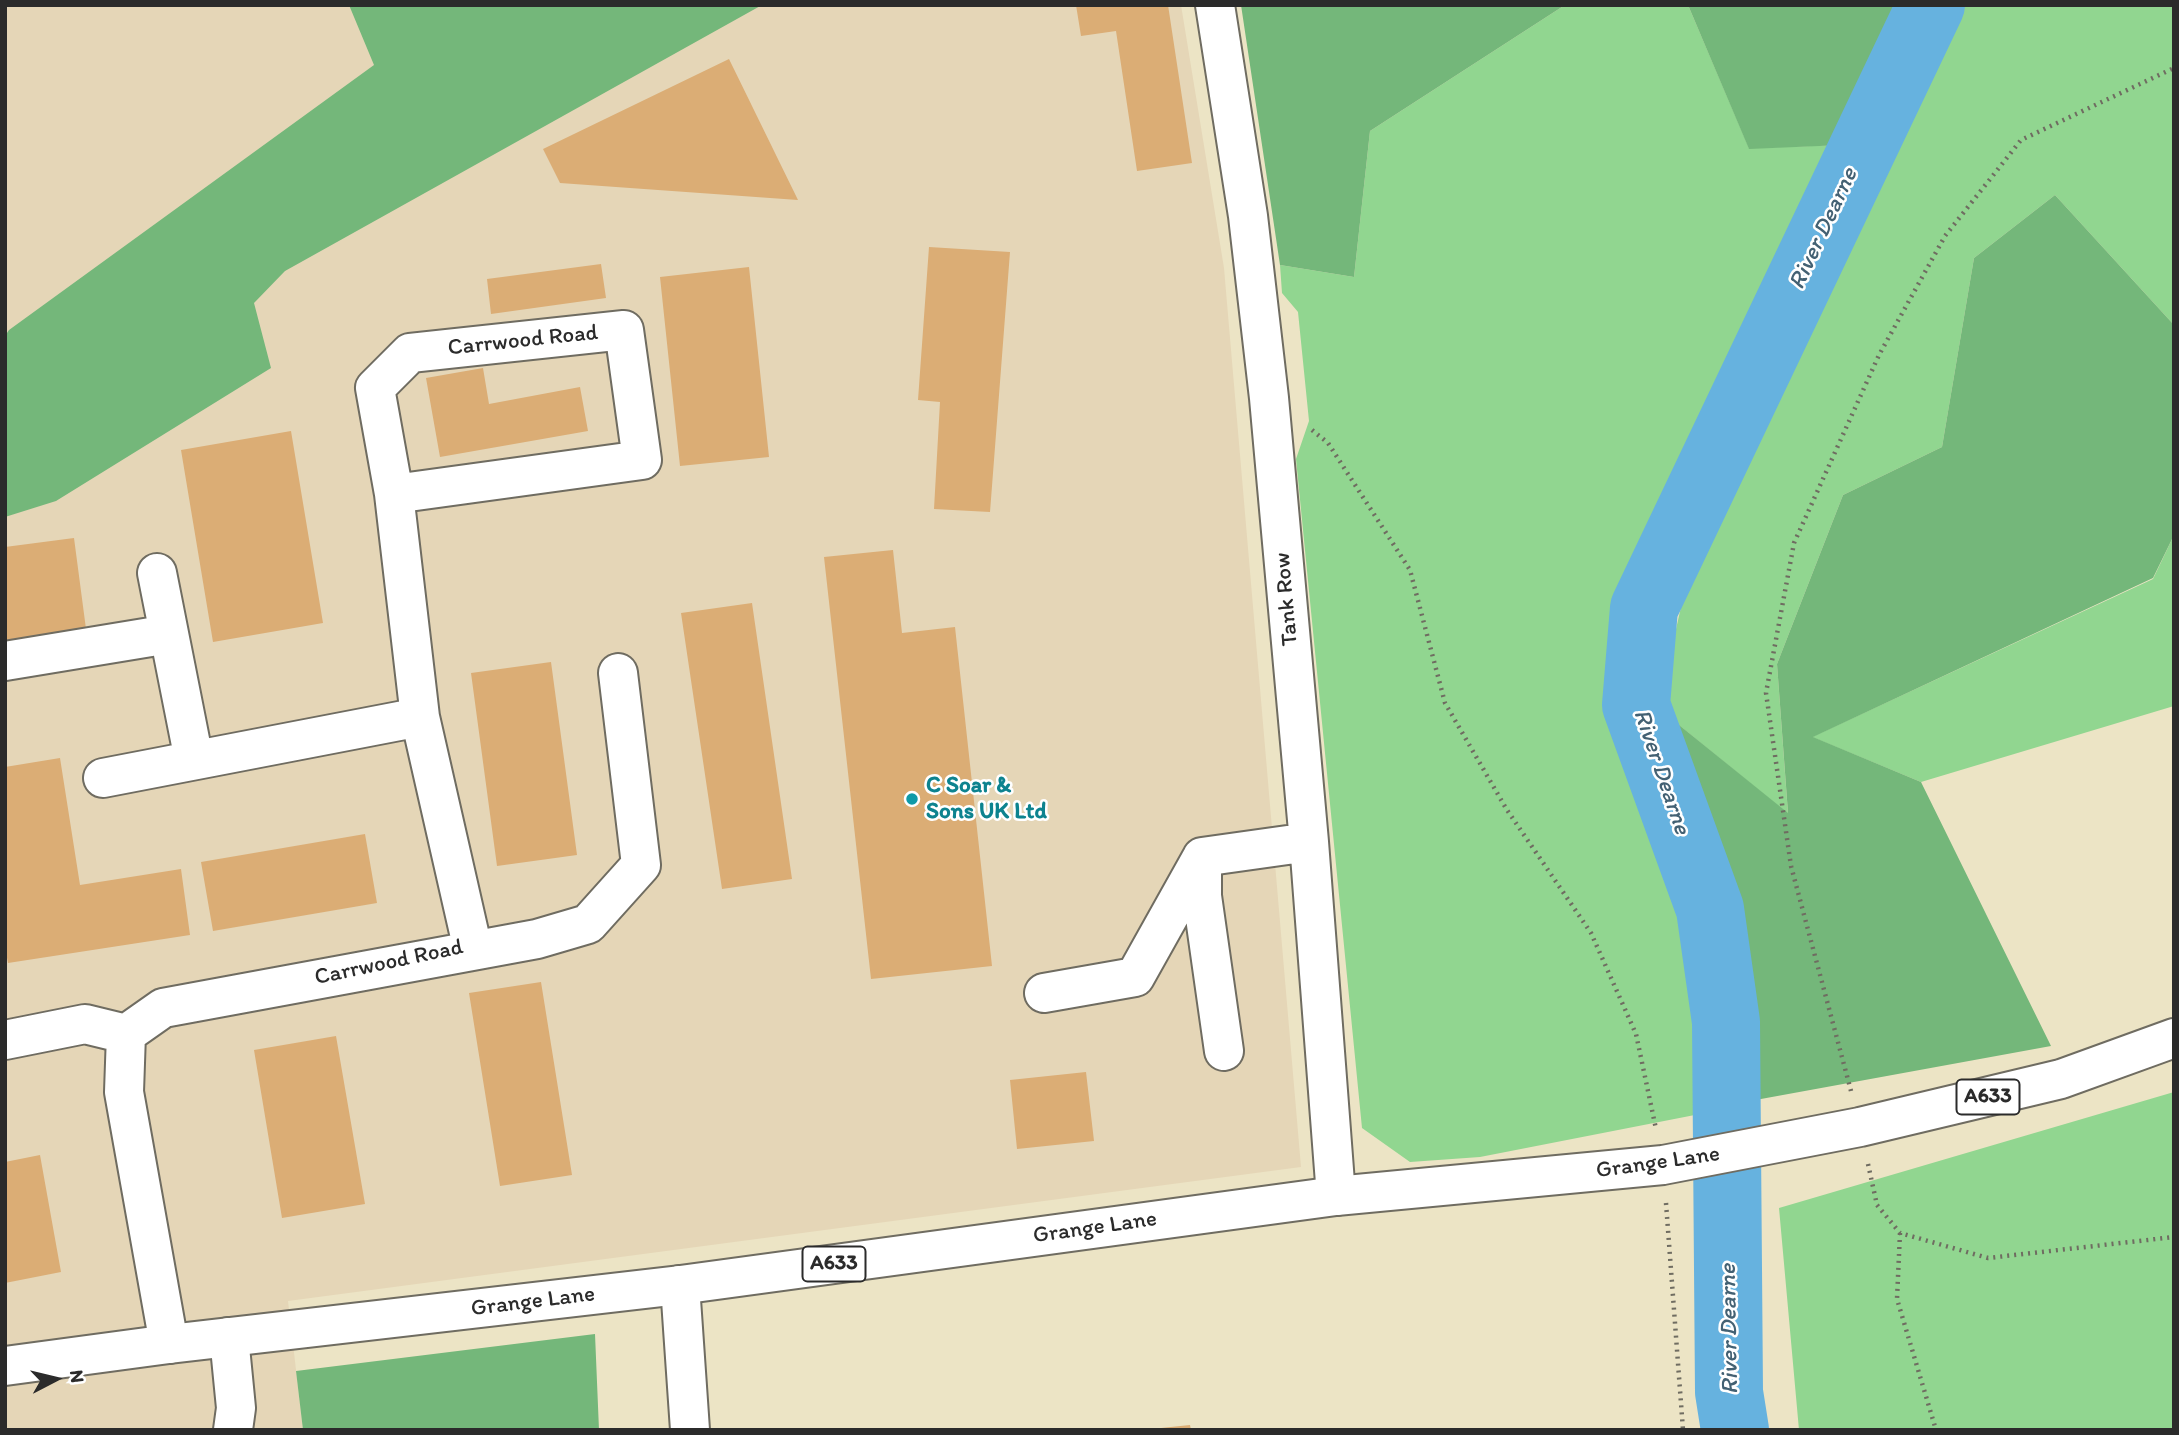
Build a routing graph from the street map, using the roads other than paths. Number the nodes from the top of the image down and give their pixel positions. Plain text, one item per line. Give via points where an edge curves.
1 (1215, 5) edge
2 (394, 495) junction
3 (157, 573) dead end
4 (169, 634) junction
5 (5, 661) edge
6 (618, 673) dead end
7 (421, 717) junction
8 (194, 760) junction
9 (103, 778) dead end
10 (1309, 842) junction
11 (1202, 857) junction
12 (473, 950) junction
13 (1044, 993) dead end
14 (126, 1034) junction
15 (2174, 1038) edge
16 (5, 1040) edge
17 (1224, 1051) dead end
18 (1336, 1196) junction
19 (680, 1285) junction
20 (229, 1337) junction
21 (169, 1344) junction
22 (5, 1366) edge
23 (233, 1430) edge
24 (690, 1430) edge

1 - 10 main road, Tank Row via 1248,216 1269,398
2 - 2 main road, Carrwood Road via 375,388 411,353 624,330 642,460
2 - 7 main road, Carrwood Road
3 - 4 main road
4 - 5 main road
4 - 8 main road
6 - 12 main road via 641,865 588,924
7 - 8 main road
7 - 12 main road, Carrwood Road
8 - 9 main road
10 - 11 main road
10 - 18 main road, Tank Row
11 - 13 main road via 1135,977
11 - 17 main road via 1202,895
12 - 14 main road, Carrwood Road via 163,1008
14 - 16 main road via 85,1024
14 - 21 main road via 124,1092
15 - 18 main road, Grange Lane / A633 via 2062,1079 1860,1127 1663,1166
18 - 19 main road, Grange Lane / A633
19 - 20 main road, Grange Lane / A633
19 - 24 main road
20 - 21 main road, Grange Lane / A633
20 - 23 main road via 236,1408
21 - 22 main road, Grange Lane / A633

